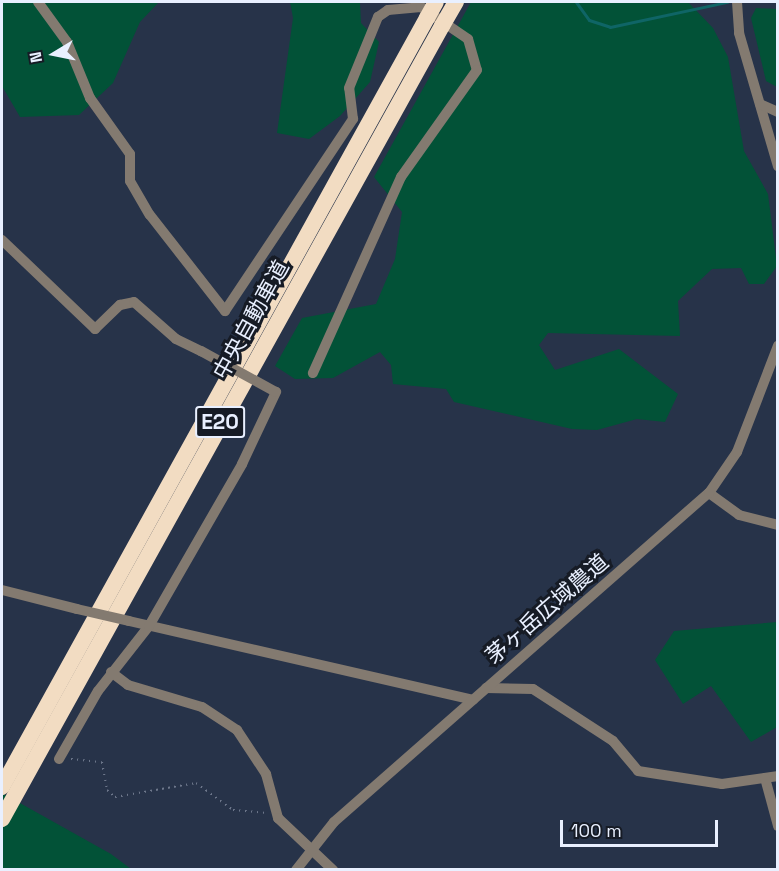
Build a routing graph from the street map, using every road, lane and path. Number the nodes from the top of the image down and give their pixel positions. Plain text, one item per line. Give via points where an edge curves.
1 (38, 2) edge
2 (436, 2) edge
3 (456, 2) edge
4 (737, 2) edge
5 (434, 22) junction
6 (760, 104) junction
7 (777, 112) edge
8 (777, 166) edge
9 (2, 240) edge
10 (777, 346) edge
11 (313, 373) dead end
12 (709, 493) junction
13 (777, 525) edge
14 (2, 590) edge
15 (149, 626) junction
16 (111, 672) junction
17 (486, 688) junction
18 (473, 700) junction
19 (59, 759) joint
20 (777, 776) edge
21 (765, 778) junction
22 (2, 787) edge
23 (278, 818) junction
24 (2, 819) edge
25 (777, 826) edge
26 (309, 847) junction
27 (296, 870) edge
28 (333, 870) edge

1 - 11 street via 67,42 90,98 130,154 130,181 150,215 225,311 353,119 349,88 378,17 388,10 421,8 468,39 477,70 401,177
2 - 5 highway, 中央自動車道 / E20, bridge
3 - 5 highway, 中央自動車道 / E20, bridge
4 - 6 street via 739,33
5 - 22 highway, 中央自動車道 / E20
5 - 24 highway, 中央自動車道 / E20
6 - 7 street
6 - 8 street
9 - 15 street, bridge via 94,329 120,305 134,302 176,339 276,392 242,464
10 - 12 street, 茅ヶ岳広域農道 via 736,452
12 - 13 street via 739,515
12 - 17 street, 茅ヶ岳広域農道
14 - 15 street, bridge
15 - 16 street
15 - 18 street
16 - 19 street
16 - 23 street via 128,685 202,707 237,730 266,774
17 - 18 street, 茅ヶ岳広域農道
17 - 21 street via 533,689 604,734 638,771 722,784
18 - 26 street, 茅ヶ岳広域農道
19 - 23 path via 102,762 107,790 115,797 196,783 232,810
20 - 21 street
21 - 25 street
23 - 26 street
26 - 27 street, 茅ヶ岳広域農道
26 - 28 street

